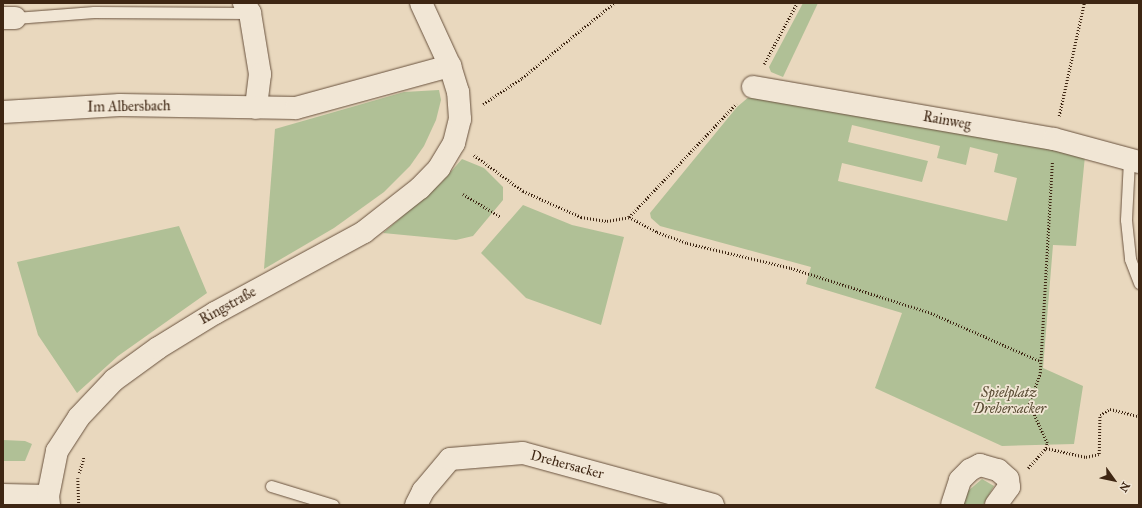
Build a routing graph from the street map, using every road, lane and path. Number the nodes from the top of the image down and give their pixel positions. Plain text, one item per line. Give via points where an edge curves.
1 (421, 3) edge
2 (614, 3) edge
3 (797, 3) edge
4 (1084, 3) edge
5 (247, 8) edge
6 (9, 18) edge
7 (450, 66) junction
8 (753, 87) junction
9 (256, 108) junction
10 (3, 112) edge
11 (460, 119) junction
12 (1054, 139) junction
13 (454, 143) junction
14 (1134, 161) edge
15 (463, 194) dead end
16 (501, 217) dead end
17 (629, 217) junction
18 (1139, 283) edge
19 (1040, 361) junction
20 (1139, 416) edge
21 (86, 449) dead end
22 (271, 486) dead end
23 (3, 495) edge
24 (49, 500) edge
25 (79, 505) edge
26 (333, 505) edge
27 (416, 505) edge
28 (713, 505) edge
29 (952, 505) edge
30 (996, 505) edge

1 - 7 street, Ringstraße
2 - 11 path via 522,78
3 - 8 path
4 - 12 path
5 - 6 lane via 94,12
5 - 9 street via 260,74
7 - 9 street, Im Albersbach via 296,108
7 - 11 street, Ringstraße via 458,92
8 - 12 street, Rainweg
8 - 17 path
9 - 10 street, Im Albersbach via 120,104
11 - 13 street, Ringstraße
12 - 14 street, Rainweg
12 - 19 path
13 - 17 path via 487,162 524,191 581,217 606,222
13 - 24 street, Ringstraße via 439,168 420,188 364,232 215,313 158,348 114,380 79,417 57,451
14 - 18 lane via 1126,220 1130,260
15 - 16 path
17 - 19 path via 657,232 687,243 791,268 931,314
19 - 20 path via 1040,373 1029,404 1047,443 1046,448 1086,457 1099,454 1100,415 1110,409
21 - 25 path via 78,479
22 - 26 lane
23 - 24 street
27 - 28 street, Drehersacker via 423,491 450,460 523,453
29 - 30 street via 960,480 980,465 998,470 1008,479 1009,486

